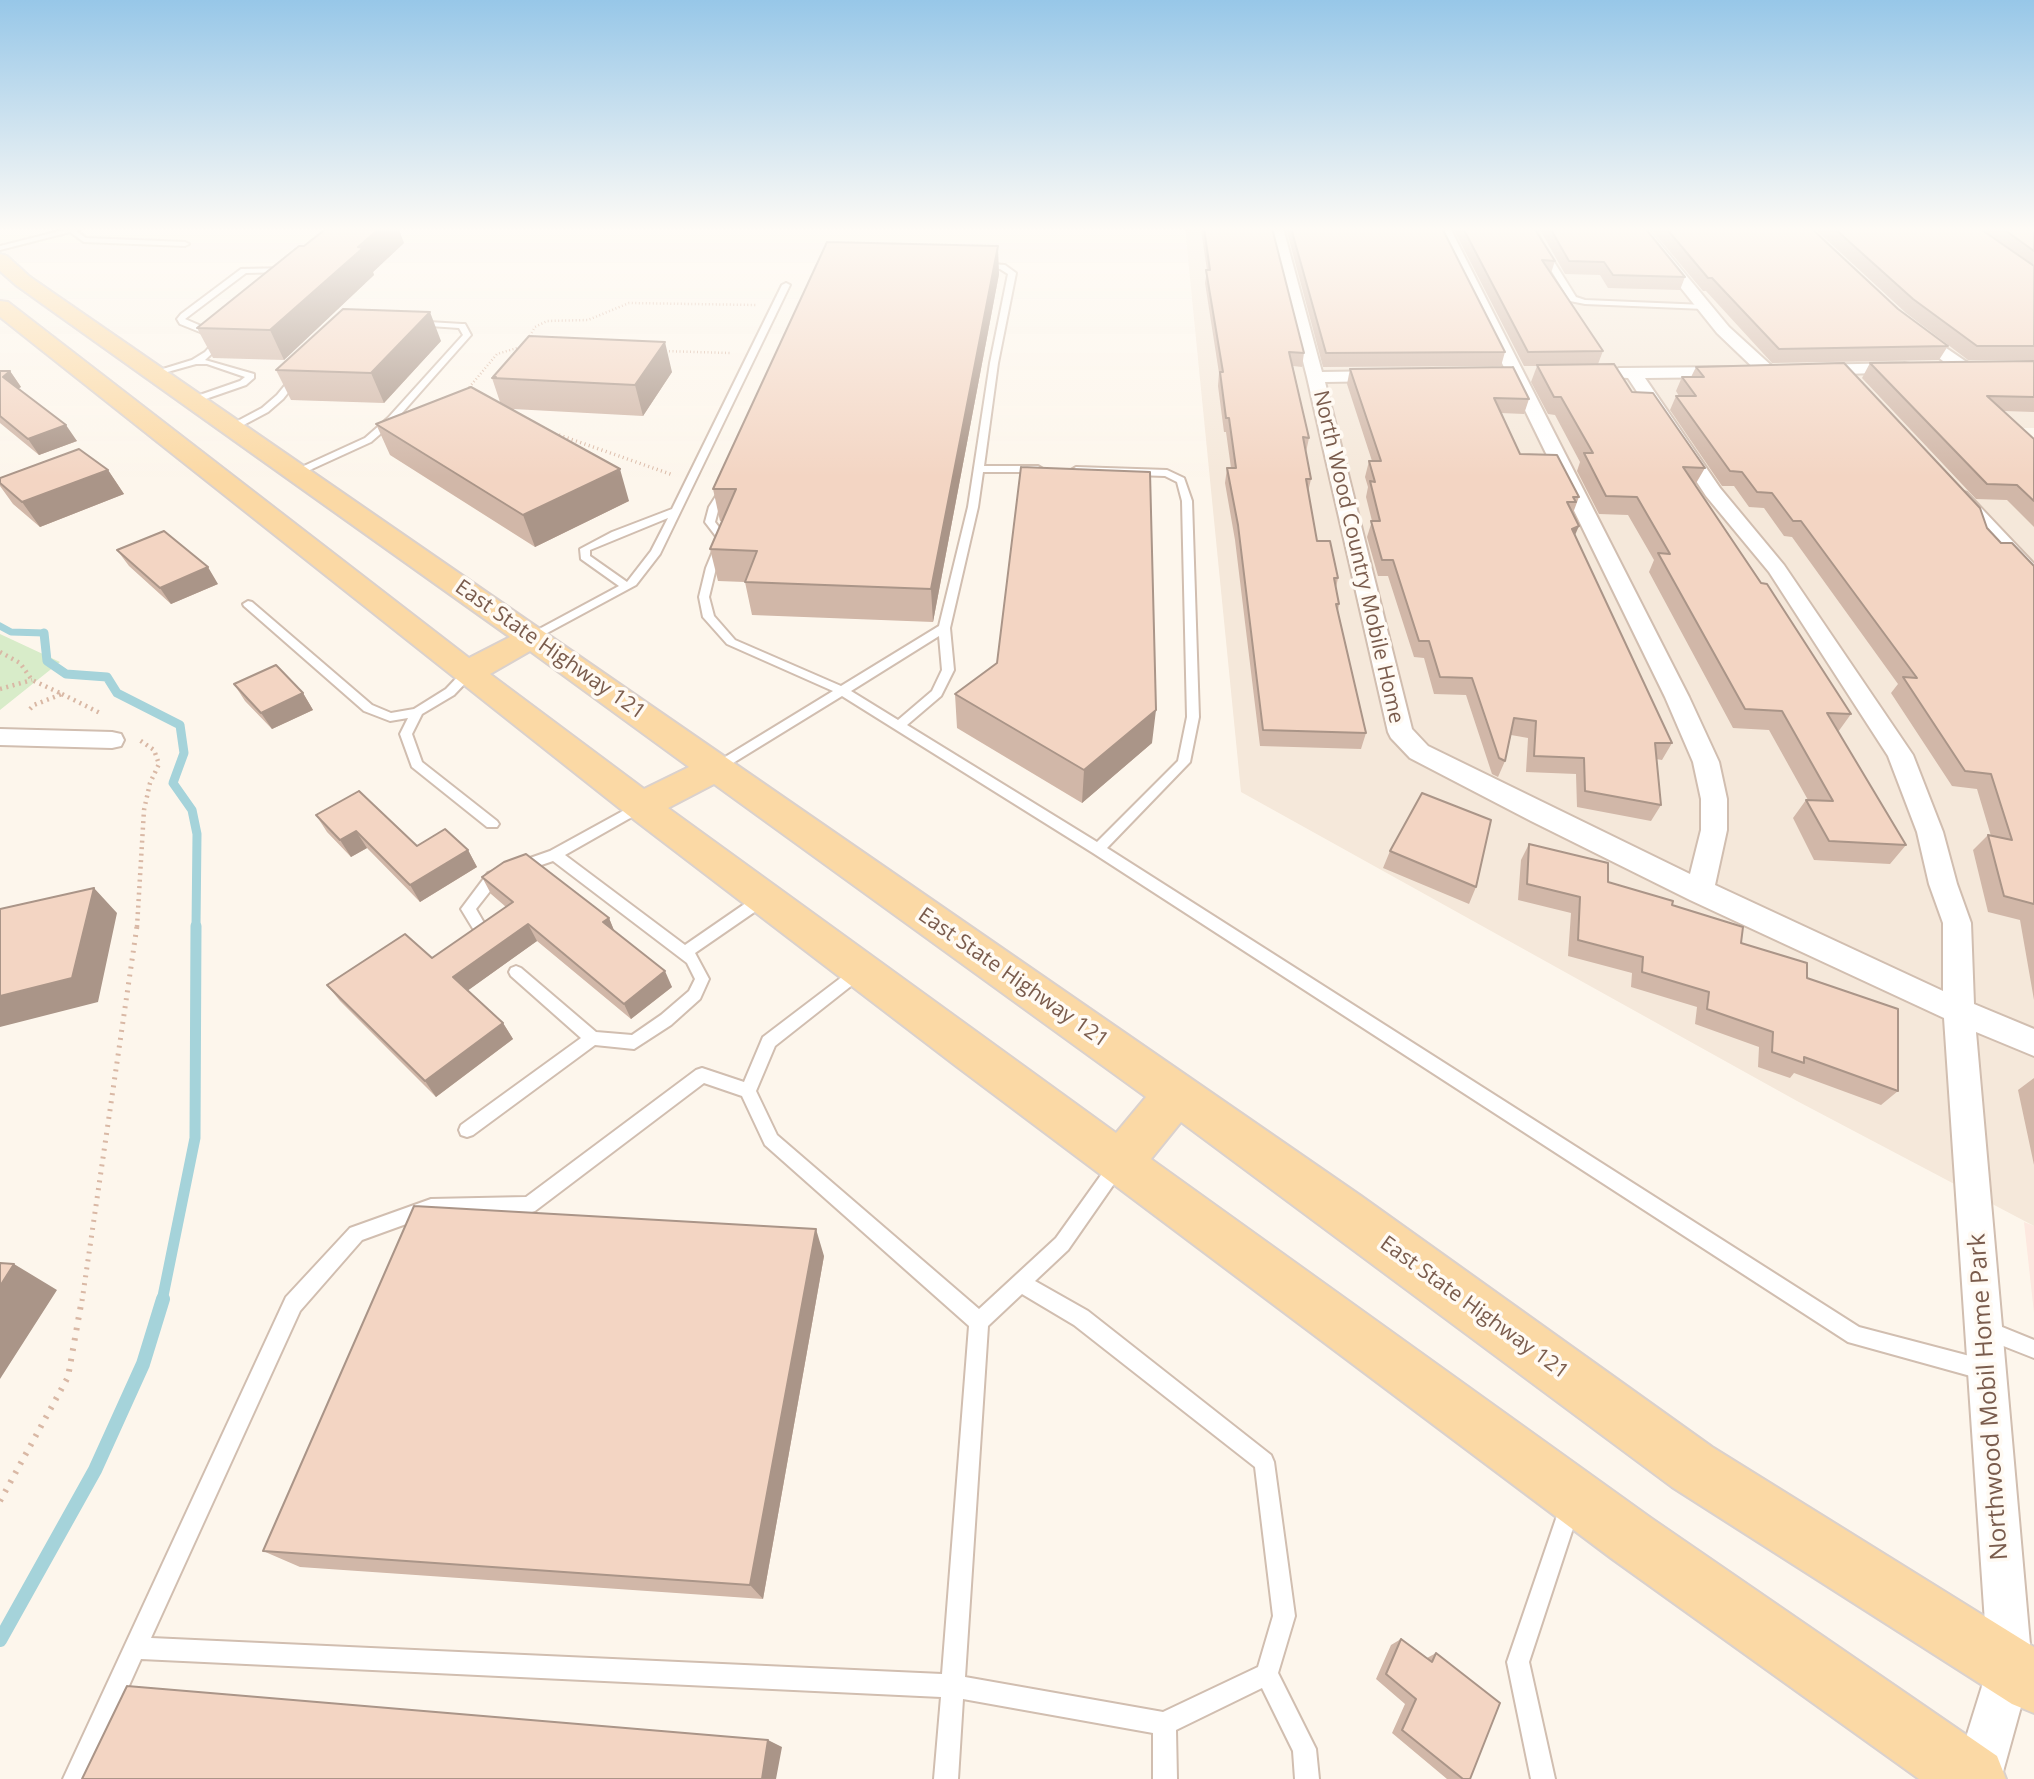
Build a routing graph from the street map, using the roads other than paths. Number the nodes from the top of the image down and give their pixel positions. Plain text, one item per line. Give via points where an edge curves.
1 (5, 311) edge
2 (66, 311) edge
3 (191, 311) edge
4 (773, 311) edge
5 (1004, 311) edge
6 (1298, 311) edge
7 (1490, 311) edge
8 (1708, 311) edge
9 (1898, 318) edge
10 (407, 323) edge
11 (226, 327) edge
12 (215, 335) junction
13 (195, 362) junction
14 (309, 365) edge
15 (1842, 370) junction
16 (1780, 371) junction
17 (1596, 373) edge
18 (1633, 373) junction
19 (156, 374) junction
20 (1525, 374) junction
21 (1490, 375) edge
22 (1410, 376) edge
23 (1315, 377) junction
24 (1860, 389) edge
25 (194, 400) junction
26 (233, 427) junction
27 (978, 469) junction
28 (1048, 469) edge
29 (1062, 470) edge
30 (298, 472) junction
31 (731, 477) edge
32 (1942, 478) edge
33 (676, 511) junction
34 (2034, 577) edge
35 (626, 586) junction
36 (248, 604) dead end
37 (944, 628) junction
38 (532, 637) junction
39 (468, 672) junction
40 (841, 690) junction
41 (417, 712) junction
42 (899, 726) junction
43 (118, 731) road end
44 (0, 737) edge
45 (716, 768) junction
46 (641, 806) junction
47 (492, 824) dead end
48 (1098, 849) junction
49 (555, 855) junction
50 (1700, 892) junction
51 (765, 897) junction
52 (480, 928) edge
53 (684, 953) junction
54 (862, 970) junction
55 (516, 972) dead end
56 (1959, 1011) junction
57 (592, 1038) junction
58 (2034, 1043) edge
59 (748, 1091) junction
60 (1177, 1094) junction
61 (467, 1130) dead end
62 (1120, 1162) junction
63 (1021, 1283) junction
64 (979, 1322) junction
65 (1984, 1329) junction
66 (2034, 1349) edge
67 (1987, 1370) junction
68 (1573, 1495) junction
69 (137, 1648) junction
70 (1267, 1674) junction
71 (2022, 1675) edge
72 (953, 1686) junction
73 (1164, 1724) junction
74 (75, 1779) edge
75 (946, 1779) edge
76 (1165, 1779) edge
77 (1307, 1779) edge
78 (1543, 1779) edge
79 (1976, 1779) edge

1 - 39 main road
2 - 19 main road, East State Highway 121
3 - 12 lane via 181,319
4 - 33 lane
5 - 27 lane
6 - 23 street, North Wood Country Mobile Home
7 - 20 street
8 - 16 street via 1723,330
9 - 15 street via 1968,367
10 - 30 lane via 462,326 467,335 368,440
11 - 12 lane
12 - 13 lane via 218,343
13 - 19 lane
13 - 25 lane via 251,376
14 - 26 lane via 265,410
15 - 16 street
15 - 24 street
16 - 18 street
17 - 18 street
18 - 56 street via 1713,492 1777,569 1900,755 1930,832 1957,923
19 - 25 main road, East State Highway 121
20 - 21 street
20 - 50 street via 1706,762 1714,799 1714,830
22 - 23 street, North Wood Country Mobile Home
23 - 50 street, North Wood Country Mobile Home via 1400,732 1419,752
25 - 26 main road, East State Highway 121
26 - 30 main road, East State Highway 121
27 - 28 lane
27 - 37 lane
29 - 48 lane via 1167,473 1181,480 1187,501 1193,717 1184,762
30 - 38 main road, East State Highway 121
31 - 40 lane via 710,522 723,539 704,597 709,617 731,642
32 - 34 street
33 - 35 lane via 656,552
33 - 35 lane via 585,550 585,556
35 - 38 lane
36 - 41 lane via 368,708 390,717
37 - 40 lane
37 - 42 lane via 948,670 943,682 937,693
38 - 39 main road
38 - 45 main road, East State Highway 121
39 - 41 lane via 450,692
39 - 46 main road
40 - 42 lane
40 - 45 lane
41 - 47 lane via 406,734 416,764
42 - 48 lane
43 - 44 street
45 - 46 main road
45 - 60 main road, East State Highway 121
46 - 49 lane
46 - 51 main road
48 - 67 lane via 1855,1335
49 - 52 lane via 493,877 468,909
49 - 53 lane
50 - 56 street, North Wood Country Mobile Home
51 - 53 lane
51 - 54 main road
53 - 57 lane via 693,959 702,979 695,995 634,1042
54 - 59 lane via 769,1042
54 - 62 main road
55 - 57 lane
56 - 58 street, North Wood Country Mobile Home
56 - 65 street, Northwood Mobil Home Park
57 - 61 lane
59 - 64 lane via 771,1140
59 - 69 lane via 702,1075 529,1205 431,1207 356,1234 293,1304
60 - 62 main road
60 - 71 main road, East State Highway 121 via 1692,1467
62 - 63 lane via 1062,1244
62 - 68 main road
63 - 64 lane
63 - 70 lane via 1081,1318 1264,1462 1284,1616
64 - 72 lane
65 - 66 lane
65 - 67 street, Northwood Mobil Home Park
67 - 71 street, Northwood Mobil Home Park
68 - 78 lane via 1518,1662
68 - 79 main road
69 - 72 lane
69 - 74 lane
70 - 73 lane
70 - 77 lane via 1304,1749
71 - 79 street, Northwood Mobil Home Park
72 - 73 lane
72 - 75 lane
73 - 76 lane

